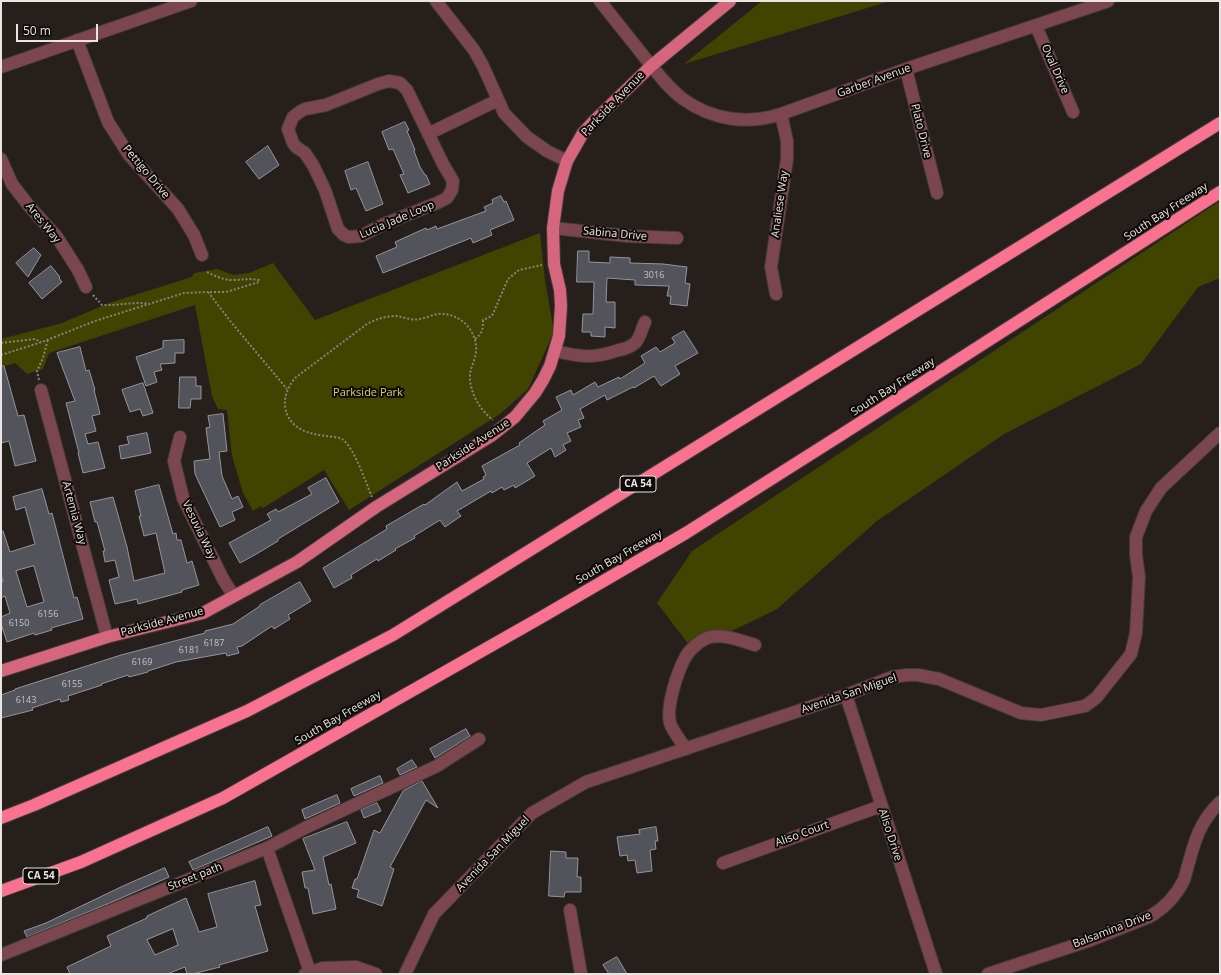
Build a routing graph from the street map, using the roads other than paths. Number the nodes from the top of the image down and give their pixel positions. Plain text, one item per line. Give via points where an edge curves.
1 (190, 1) edge
2 (436, 1) edge
3 (600, 1) edge
4 (730, 1) edge
5 (1108, 1) edge
6 (1036, 26) junction
7 (77, 40) junction
8 (651, 66) junction
9 (1, 67) edge
10 (906, 69) junction
11 (498, 100) junction
12 (1074, 112) dead end
13 (782, 114) junction
14 (1220, 123) edge
15 (428, 134) junction
16 (1, 159) edge
17 (567, 161) junction
18 (1220, 192) edge
19 (937, 193) dead end
20 (553, 228) junction
21 (677, 238) dead end
22 (202, 255) dead end
23 (86, 287) road end
24 (776, 294) dead end
25 (645, 322) dead end
26 (555, 351) junction
27 (41, 390) road end
28 (1220, 433) edge
29 (180, 437) dead end
30 (233, 595) junction
31 (107, 637) junction
32 (755, 644) dead end
33 (1, 670) edge
34 (846, 695) junction
35 (479, 739) dead end
36 (686, 749) junction
37 (1220, 802) edge
38 (34, 805) junction
39 (881, 806) junction
40 (1, 808) edge
41 (1, 818) edge
42 (267, 848) junction
43 (81, 862) junction
44 (723, 863) dead end
45 (1, 891) edge
46 (1, 900) edge
47 (570, 910) dead end
48 (1, 955) edge
49 (307, 973) edge
50 (376, 974) edge
51 (405, 974) edge
52 (581, 974) edge
53 (936, 974) edge
54 (988, 974) edge

1 - 7 street
2 - 11 street via 474,50
3 - 8 street, Garber Avenue
4 - 8 main road, Parkside Avenue
5 - 6 street, Garber Avenue
6 - 10 street, Garber Avenue
6 - 12 street, Oval Drive
7 - 9 street
7 - 22 street, Pettigo Drive via 108,122 129,155 178,210 194,235
8 - 13 street, Garber Avenue via 682,98 715,115 749,120
8 - 17 main road, Parkside Avenue via 583,133
10 - 13 street, Garber Avenue
10 - 19 street, Plato Drive
11 - 15 street
11 - 17 street via 504,113 527,137
13 - 24 street, Analiese Way via 787,159 771,267
14 - 38 highway, CA 54 via 393,635 247,711
15 - 15 street, Lucia Jade Loop via 407,90 400,83 394,82 378,84 326,105 305,109 294,117 288,129 292,143 305,153 313,165 325,190 338,229 344,235 356,238 447,198 452,190 453,181
16 - 23 street, Ares Way via 12,184 57,238
17 - 20 main road, Parkside Avenue via 558,191
18 - 43 highway, South Bay Freeway / CA 54 via 680,537 223,798
20 - 21 street, Sabina Drive via 627,236
20 - 26 main road, Parkside Avenue via 554,264 561,306
25 - 26 street via 636,342 627,348 595,356
26 - 30 main road, Parkside Avenue via 535,393 502,428 376,507 297,562
27 - 31 street, Artemia Way
28 - 34 street, Avenida San Miguel via 1161,488 1146,511 1136,537 1139,577 1136,633 1131,654 1096,698 1085,706 1041,715 1021,713 939,678 918,675 892,677
29 - 30 street, Vesuvia Way via 174,461 183,498
30 - 31 main road, Parkside Avenue via 203,612
31 - 33 main road, Parkside Avenue
32 - 36 street via 710,637 699,643 685,658 669,710 672,728
34 - 36 street, Avenida San Miguel
34 - 39 street, Aliso Drive
35 - 42 street, Street path via 437,766
36 - 51 street, Avenida San Miguel via 586,782 532,813 434,914
37 - 54 street, Balsamina Drive via 1198,832 1184,880 1171,900 1157,913 1091,940
38 - 40 highway
38 - 41 highway, CA 54
39 - 44 street, Aliso Court
39 - 53 street, Aliso Drive
42 - 48 street, Street path
42 - 49 street
43 - 45 highway, South Bay Freeway / CA 54
43 - 46 highway
47 - 52 street
49 - 50 street via 323,968 356,967

